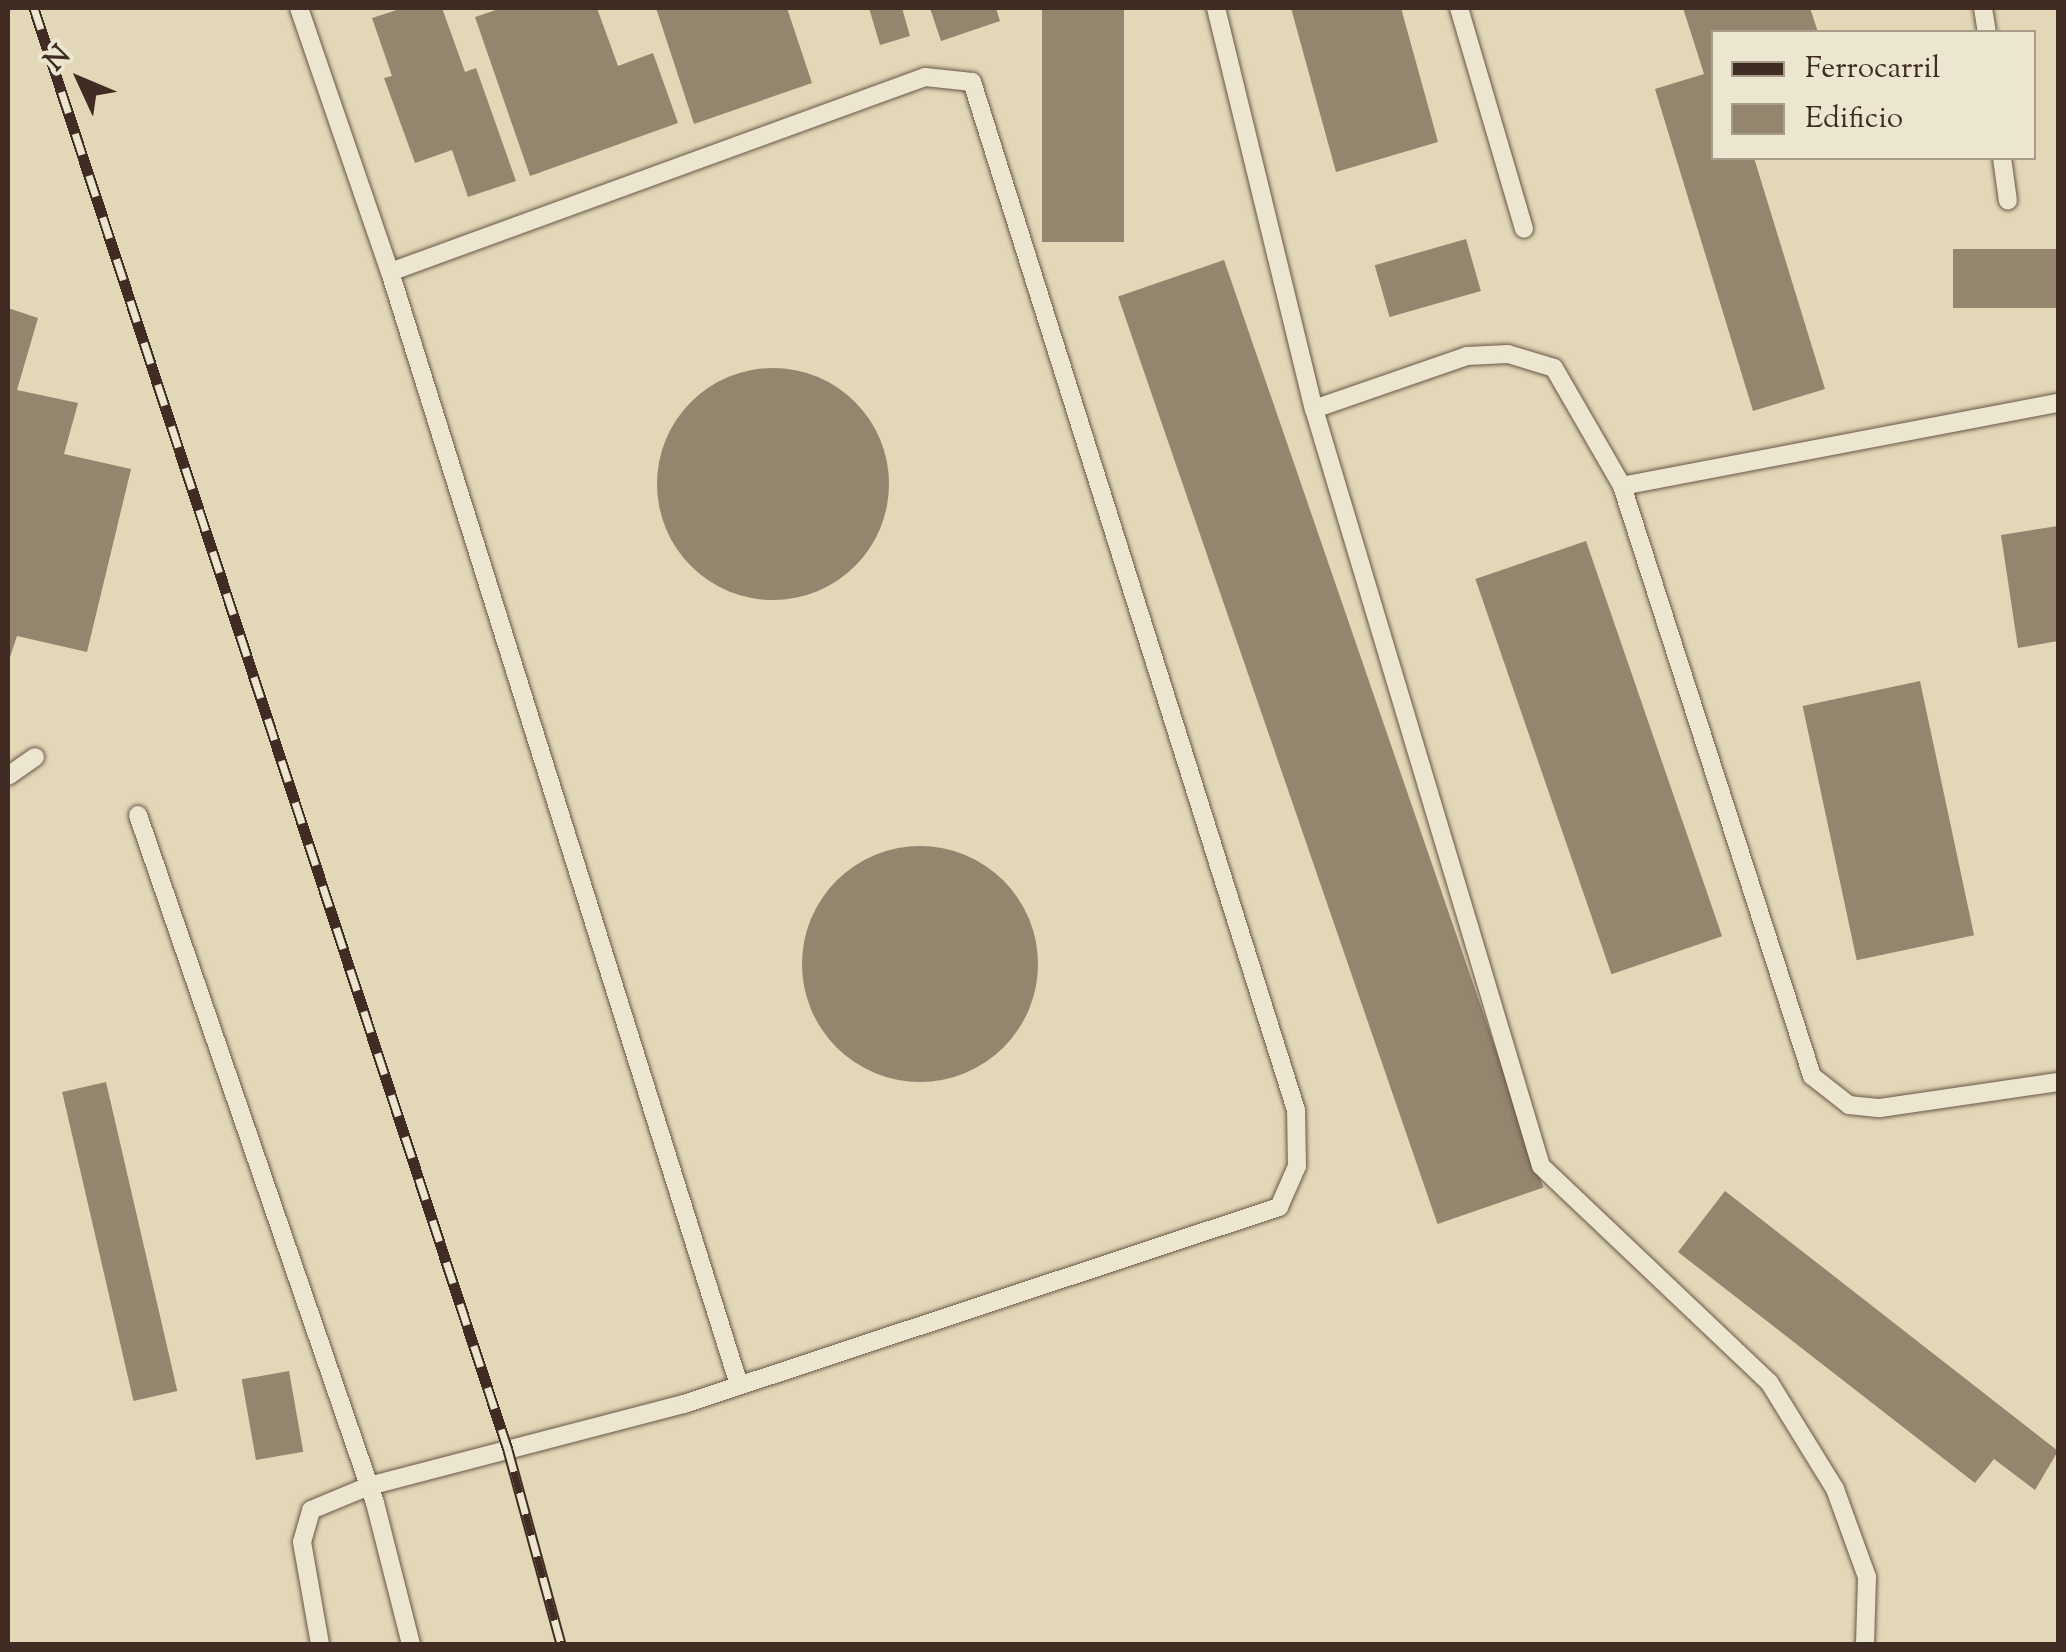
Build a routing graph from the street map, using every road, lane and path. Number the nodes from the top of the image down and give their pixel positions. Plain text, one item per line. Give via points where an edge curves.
1 (299, 8) edge
2 (1216, 8) edge
3 (1460, 8) edge
4 (2002, 160) edge
5 (2008, 202) dead end
6 (1524, 229) dead end
7 (390, 272) junction
8 (2058, 403) edge
9 (1314, 408) junction
10 (1622, 486) junction
11 (36, 757) dead end
12 (8, 776) edge
13 (138, 815) dead end
14 (2058, 1082) edge
15 (738, 1385) junction
16 (369, 1486) junction
17 (320, 1644) edge
18 (412, 1644) edge
19 (1864, 1644) edge

1 - 7 lane
2 - 9 lane
3 - 6 lane
4 - 5 lane
7 - 15 lane
7 - 15 lane via 925,77 972,82 1296,1110 1296,1166 1278,1207
8 - 10 lane
9 - 10 lane via 1467,356 1508,354 1554,368
9 - 19 lane via 1540,1166 1770,1382 1835,1489 1861,1560 1867,1577
10 - 14 lane via 1812,1076 1849,1105 1880,1108
11 - 12 lane
13 - 16 lane
15 - 16 lane
16 - 17 lane via 311,1510 302,1542
16 - 18 lane

